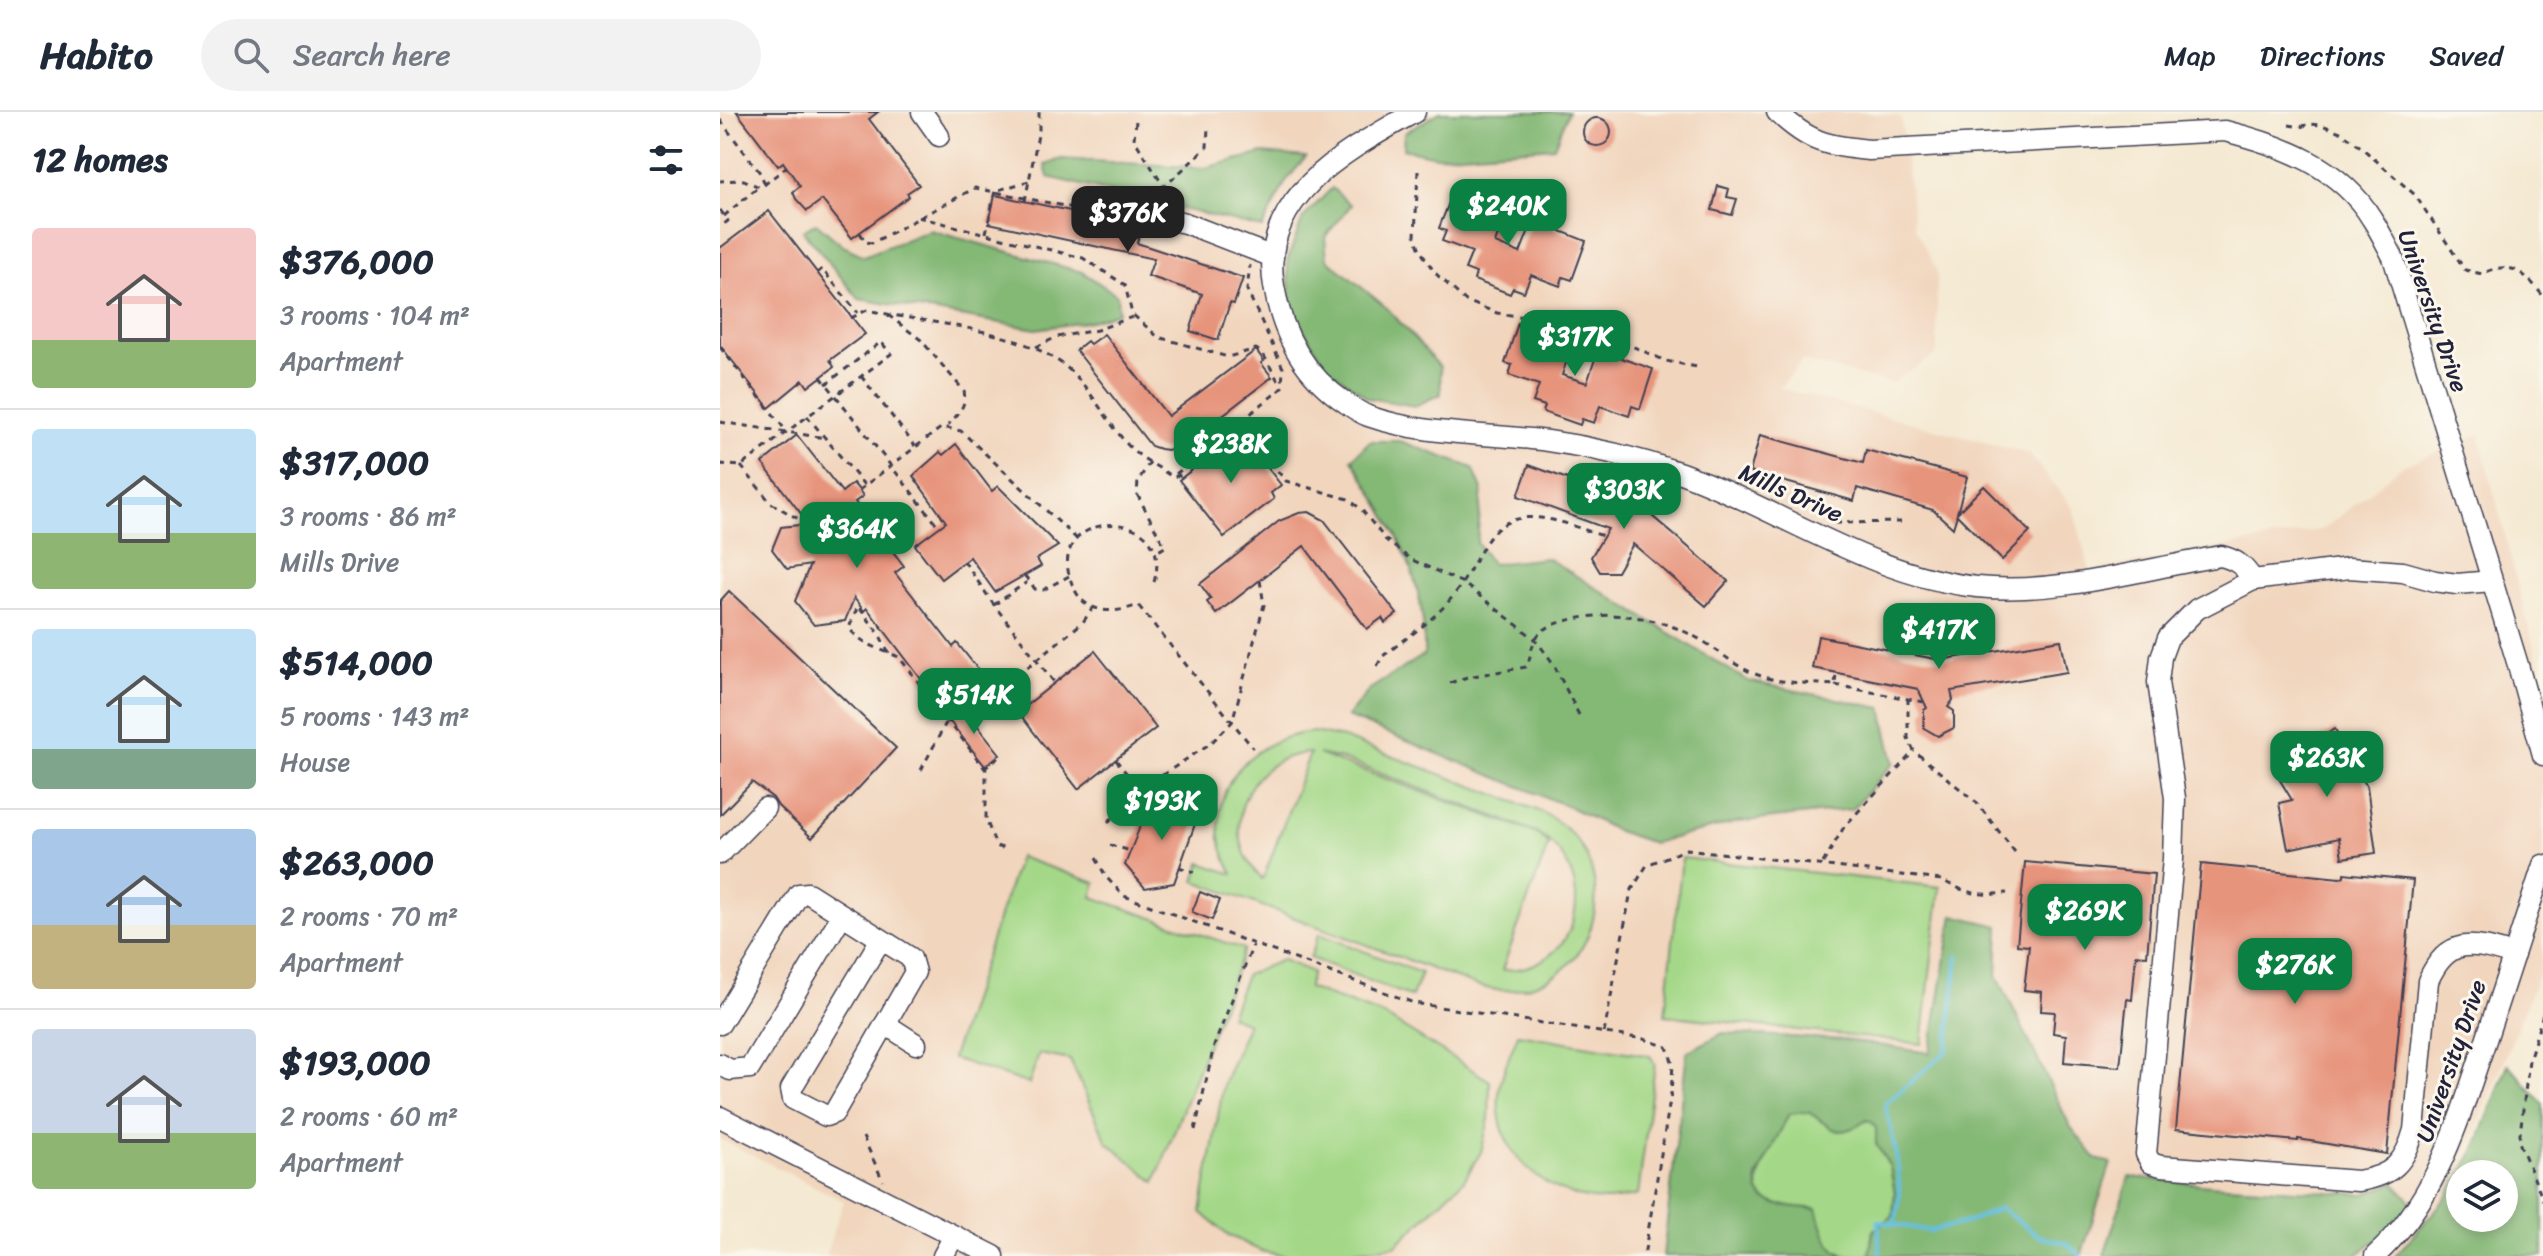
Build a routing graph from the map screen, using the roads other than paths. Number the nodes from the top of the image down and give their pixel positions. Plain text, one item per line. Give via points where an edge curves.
1 (922, 112) edge
2 (1415, 112) edge
3 (1777, 112) edge
4 (939, 136) dead end
5 (1133, 211) road end
6 (1263, 253) junction
7 (2253, 580) junction
8 (2492, 581) junction
9 (2543, 755) edge
10 (765, 808) dead end
11 (720, 854) edge
12 (2543, 865) edge
13 (842, 915) junction
14 (881, 939) junction
15 (2514, 955) junction
16 (720, 1024) edge
17 (885, 1024) junction
18 (916, 1044) dead end
19 (720, 1064) edge
20 (720, 1117) edge
21 (954, 1236) junction
22 (943, 1256) edge
23 (994, 1256) edge
24 (2375, 1256) edge

1 - 4 street
2 - 6 street, Mills Drive via 1329,163 1304,188 1273,249
3 - 8 street, University Drive via 1798,132 1825,145 1869,150 2225,131 2273,143 2310,160 2371,216 2393,257
5 - 6 street via 1185,223
6 - 7 street, Mills Drive via 1294,349 1317,381 1364,415 1397,425 1551,442 1680,473 1890,567 1977,587 2070,584 2221,556 2245,567
7 - 8 street via 2349,568 2403,572 2446,583
7 - 15 street via 2197,609 2168,638 2161,657 2158,682 2175,798 2146,1154 2151,1163 2358,1181 2380,1178 2400,1163 2414,1130 2428,981 2436,963 2452,948 2476,944
8 - 9 street, University Drive
10 - 11 street
12 - 15 street, University Drive
13 - 14 street
13 - 16 street via 808,893 799,894
13 - 19 street via 750,1068 730,1070
14 - 17 street via 911,958 915,972
14 - 17 street via 791,1089 793,1099 826,1116 834,1113
15 - 24 street, University Drive via 2447,1156 2404,1227
17 - 18 street
20 - 21 street
21 - 22 street
21 - 23 street

